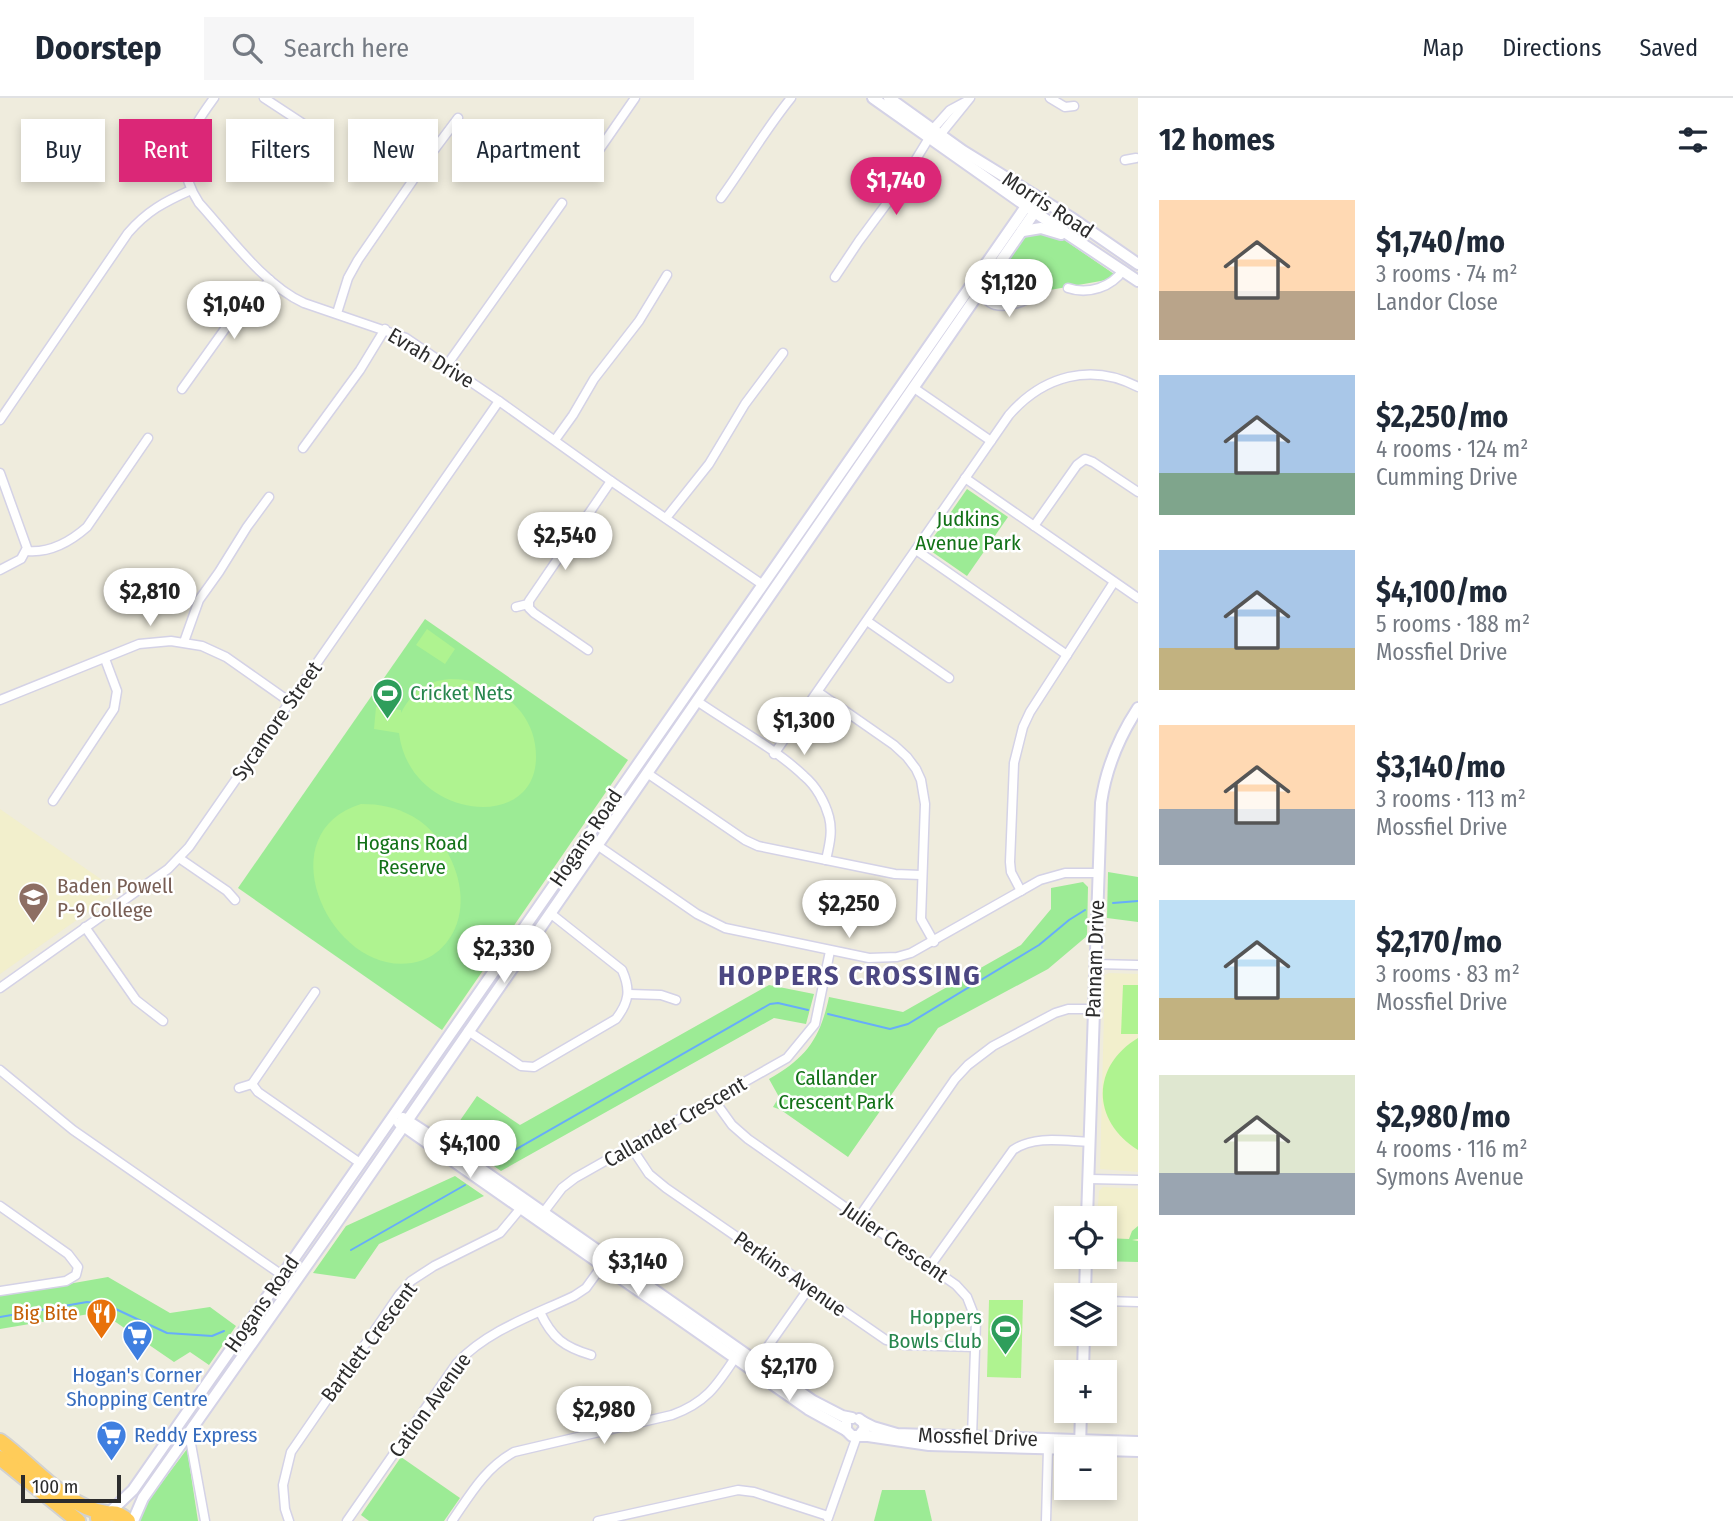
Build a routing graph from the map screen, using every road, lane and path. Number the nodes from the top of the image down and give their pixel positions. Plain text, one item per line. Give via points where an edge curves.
1 (214, 98) edge
2 (264, 98) edge
3 (635, 98) edge
4 (791, 98) edge
5 (873, 98) edge
6 (889, 98) edge
7 (1050, 98) edge
8 (969, 99) edge
9 (1074, 106) dead end
10 (458, 118) dead end
11 (296, 119) edge
12 (934, 134) junction
13 (604, 143) edge
14 (1137, 157) edge
15 (1125, 160) dead end
16 (191, 190) junction
17 (1039, 197) junction
18 (720, 198) dead end
19 (562, 203) dead end
20 (1031, 209) junction
21 (1023, 231) junction
22 (1083, 244) junction
23 (1138, 264) edge
24 (1123, 270) junction
25 (667, 275) dead end
26 (835, 277) dead end
27 (270, 280) junction
28 (1138, 281) edge
29 (1068, 288) dead end
30 (1035, 293) dead end
31 (979, 294) junction
32 (337, 313) junction
33 (385, 329) junction
34 (783, 353) dead end
35 (447, 365) junction
36 (1138, 387) edge
37 (914, 388) junction
38 (182, 389) dead end
39 (499, 401) junction
40 (0, 420) edge
41 (148, 438) dead end
42 (555, 440) junction
43 (991, 441) junction
44 (303, 448) dead end
45 (0, 474) edge
46 (965, 478) junction
47 (611, 481) junction
48 (1138, 492) edge
49 (269, 497) dead end
50 (666, 518) junction
51 (1034, 526) junction
52 (916, 550) junction
53 (27, 551) junction
54 (0, 570) edge
55 (1114, 582) junction
56 (768, 588) junction
57 (1138, 598) edge
58 (528, 604) junction
59 (516, 607) dead end
60 (867, 621) junction
61 (184, 642) junction
62 (588, 650) dead end
63 (1067, 654) junction
64 (105, 659) junction
65 (949, 678) dead end
66 (817, 692) junction
67 (0, 700) edge
68 (697, 701) junction
69 (290, 702) junction
70 (1138, 708) edge
71 (774, 754) junction
72 (647, 773) junction
73 (621, 786) junction
74 (635, 790) junction
75 (53, 800) dead end
76 (588, 837) junction
77 (597, 845) junction
78 (179, 858) junction
79 (826, 860) junction
80 (1098, 873) junction
81 (921, 875) junction
82 (1021, 891) junction
83 (235, 900) dead end
84 (550, 913) junction
85 (85, 927) junction
86 (934, 942) junction
87 (830, 951) junction
88 (1095, 964) junction
89 (1138, 965) edge
90 (0, 988) edge
91 (315, 992) dead end
92 (629, 994) junction
93 (676, 1000) dead end
94 (1093, 1009) junction
95 (163, 1021) dead end
96 (468, 1031) junction
97 (0, 1070) edge
98 (252, 1084) junction
99 (239, 1088) dead end
100 (714, 1100) junction
101 (394, 1115) junction
102 (404, 1123) junction
103 (1089, 1142) junction
104 (631, 1147) junction
105 (360, 1163) junction
106 (1088, 1179) junction
107 (1138, 1180) edge
108 (523, 1205) junction
109 (0, 1206) edge
110 (1087, 1206) edge
111 (540, 1217) junction
112 (859, 1217) junction
113 (605, 1262) junction
114 (930, 1266) junction
115 (282, 1275) junction
116 (293, 1283) junction
117 (809, 1288) junction
118 (0, 1292) edge
119 (1117, 1301) edge
120 (1138, 1302) edge
121 (540, 1312) junction
122 (975, 1347) junction
123 (738, 1354) junction
124 (591, 1355) dead end
125 (754, 1365) junction
126 (858, 1420) junction
127 (191, 1430) junction
128 (853, 1434) junction
129 (0, 1441) edge
130 (972, 1441) junction
131 (1138, 1442) edge
132 (1117, 1443) edge
133 (1048, 1444) junction
134 (1054, 1444) edge
135 (1054, 1445) edge
136 (1117, 1450) edge
137 (1138, 1451) edge
138 (18, 1455) junction
139 (0, 1458) edge
140 (31, 1481) junction
141 (103, 1516) edge
142 (828, 1518) edge
143 (78, 1521) edge
144 (128, 1521) edge
145 (133, 1521) edge
146 (205, 1521) edge
147 (289, 1521) edge
148 (347, 1521) edge
149 (453, 1521) edge
150 (598, 1521) edge
151 (1046, 1521) edge

1 - 16 street via 188,142 184,169
2 - 11 street
3 - 13 street
4 - 18 street
5 - 12 street, Morris Road
6 - 12 street, Morris Road
7 - 9 street via 1065,107
8 - 12 street via 950,110
10 - 32 street via 358,260
12 - 17 street, Morris Road
12 - 20 street, Morris Road
12 - 26 street
14 - 15 street
16 - 27 street, Evrah Drive
16 - 40 street via 143,216 128,233
17 - 20 street, Hogans Road
17 - 23 street, Morris Road
19 - 35 street
20 - 21 street, Hogans Road
20 - 22 street, Morris Road
20 - 56 street, Hogans Road
21 - 22 street via 1041,229
21 - 31 street, Hogans Road
22 - 24 street, Morris Road
24 - 28 street, Morris Road
24 - 29 street via 1106,286
25 - 42 street
27 - 32 street, Evrah Drive via 298,300
27 - 38 street via 227,326
30 - 31 street via 1002,306
31 - 37 street, Hogans Road
32 - 33 street, Evrah Drive
33 - 35 street, Evrah Drive
33 - 44 street
34 - 50 street via 709,464
35 - 39 street, Evrah Drive
36 - 43 street via 1098,374 1056,380 1020,402
37 - 43 street
37 - 56 street, Hogans Road
39 - 42 street, Evrah Drive
39 - 69 street, Sycamore Street
41 - 53 street via 87,527 47,550
42 - 47 street, Evrah Drive
43 - 46 street
45 - 53 street
46 - 51 street
46 - 52 street
47 - 50 street, Evrah Drive
47 - 58 street
48 - 51 street via 1084,455
49 - 61 street via 199,600
50 - 56 street, Evrah Drive
51 - 55 street
52 - 60 street
52 - 63 street
53 - 54 street
55 - 57 street
55 - 63 street
56 - 68 street, Hogans Road
56 - 73 street, Hogans Road
58 - 59 street
58 - 62 street
60 - 65 street
60 - 66 street
61 - 64 street via 156,641
61 - 69 street via 226,657
63 - 82 street via 1030,712 1017,743 1010,862
64 - 67 street
64 - 75 street via 117,691 114,709
66 - 71 street
66 - 81 street via 894,745 916,769 925,804
68 - 71 street
68 - 72 street, Hogans Road
69 - 78 street, Sycamore Street
70 - 80 street, Pannam Drive via 1122,734 1104,785
71 - 79 street via 805,776 820,795 831,829
72 - 74 street, Hogans Road
72 - 79 street via 745,840
73 - 74 street
73 - 76 street, Hogans Road
74 - 77 street, Hogans Road
76 - 77 street
76 - 101 street, Hogans Road
77 - 84 street, Hogans Road
77 - 87 street via 711,922
78 - 83 street
78 - 85 street, Sycamore Street
79 - 81 street
80 - 82 street via 1065,873
80 - 88 street, Pannam Drive
81 - 86 street via 921,919
82 - 86 street
84 - 92 street via 622,970
84 - 96 street, Hogans Road
85 - 90 street, Sycamore Street
85 - 95 street via 136,1000
86 - 87 street via 882,959
87 - 100 street, Callander Crescent via 815,1024 787,1058
88 - 89 street
88 - 94 street, Pannam Drive
91 - 98 street
92 - 93 street
92 - 96 street via 616,1019 534,1067 521,1066
94 - 103 street, Pannam Drive
94 - 112 street via 1055,1013 968,1065
96 - 102 street, Hogans Road
97 - 115 street via 72,1130
98 - 99 street
98 - 105 street
100 - 104 street, Callander Crescent
100 - 112 street, Julier Crescent via 748,1139
101 - 102 street, Mossfiel Drive
101 - 105 street, Hogans Road
102 - 108 street, Mossfiel Drive
102 - 116 street, Hogans Road
103 - 106 street, Pannam Drive
103 - 114 street via 1034,1140 1013,1150
104 - 111 street, Callander Crescent via 562,1188
104 - 117 street, Perkins Avenue via 649,1174 666,1188
105 - 115 street, Hogans Road
106 - 107 street
106 - 110 street, Pannam Drive
108 - 111 street, Mossfiel Drive
108 - 147 street, Bartlett Crescent via 500,1233 434,1265 399,1295 290,1452 283,1485
109 - 118 street via 68,1254 78,1267 76,1275 66,1281
111 - 113 street, Mossfiel Drive
112 - 114 street, Julier Crescent
113 - 121 street, Cation Avenue via 586,1288
113 - 123 street, Mossfiel Drive
114 - 122 street, Julier Crescent via 967,1297 976,1320
115 - 116 street
115 - 141 street, Hogans Road via 133,1490
116 - 127 street, Hogans Road
117 - 122 street, Perkins Avenue via 891,1343
117 - 125 street
119 - 120 street
121 - 124 street via 552,1334 570,1348
121 - 148 street, Cation Avenue via 479,1342 457,1363
122 - 130 street, Julier Crescent
123 - 125 street, Mossfiel Drive
123 - 149 street via 712,1391 690,1408 514,1452 502,1459 484,1476
125 - 126 street, Mossfiel Drive via 813,1401
125 - 128 street, Mossfiel Drive via 808,1409
126 - 128 street via 847,1423
126 - 128 street via 865,1428
126 - 130 street, Mossfiel Drive via 897,1434
127 - 145 street, Hogans Road
127 - 146 street
128 - 130 street, Mossfiel Drive via 929,1445
128 - 142 street
129 - 138 highway
130 - 133 street, Mossfiel Drive
131 - 132 street, Mossfiel Drive
133 - 134 street, Mossfiel Drive
133 - 135 street, Mossfiel Drive
133 - 151 street
136 - 137 street
138 - 140 highway via 18,1463
138 - 141 highway via 81,1507
139 - 140 highway
140 - 143 highway
141 - 144 highway via 116,1513
142 - 150 street via 738,1490

